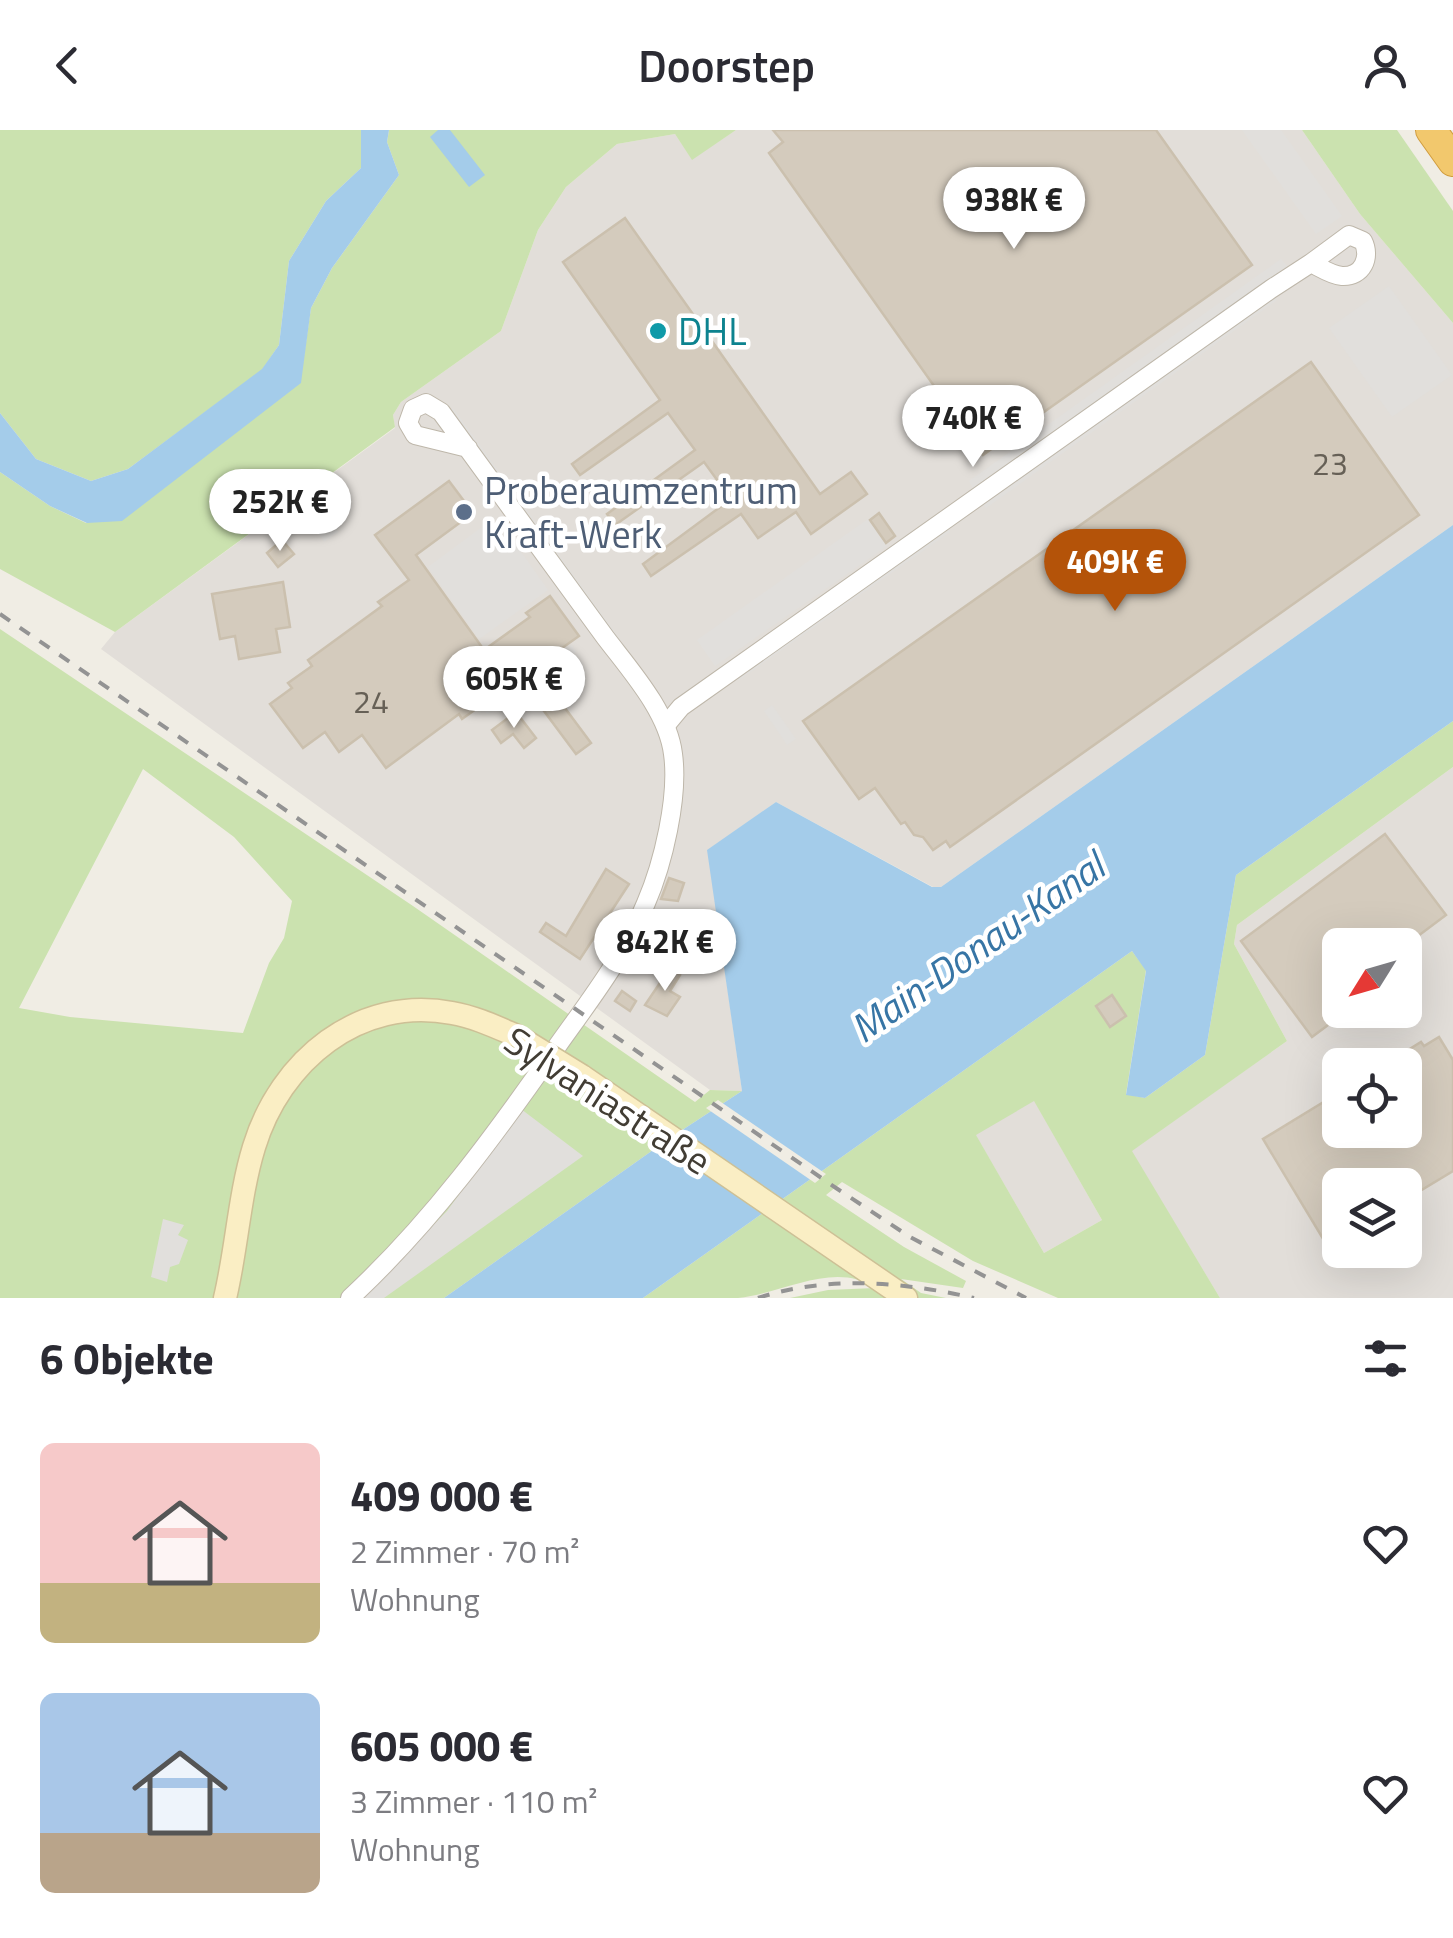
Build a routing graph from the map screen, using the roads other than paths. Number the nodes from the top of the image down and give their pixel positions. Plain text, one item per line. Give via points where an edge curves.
1 (1432, 130) edge
2 (1453, 161) edge
3 (1311, 263) dead end
4 (468, 448) dead end
5 (666, 726) junction
6 (225, 1298) edge
7 (350, 1298) edge
8 (906, 1298) edge

1 - 2 highway
3 - 5 street via 680,707
4 - 5 street
5 - 7 street via 674,768 666,835 660,869 631,936 472,1163
6 - 8 street, Sylvaniastraße, bridge via 256,1142 268,1110 303,1060 348,1027 393,1013 448,1012 517,1036 582,1076

